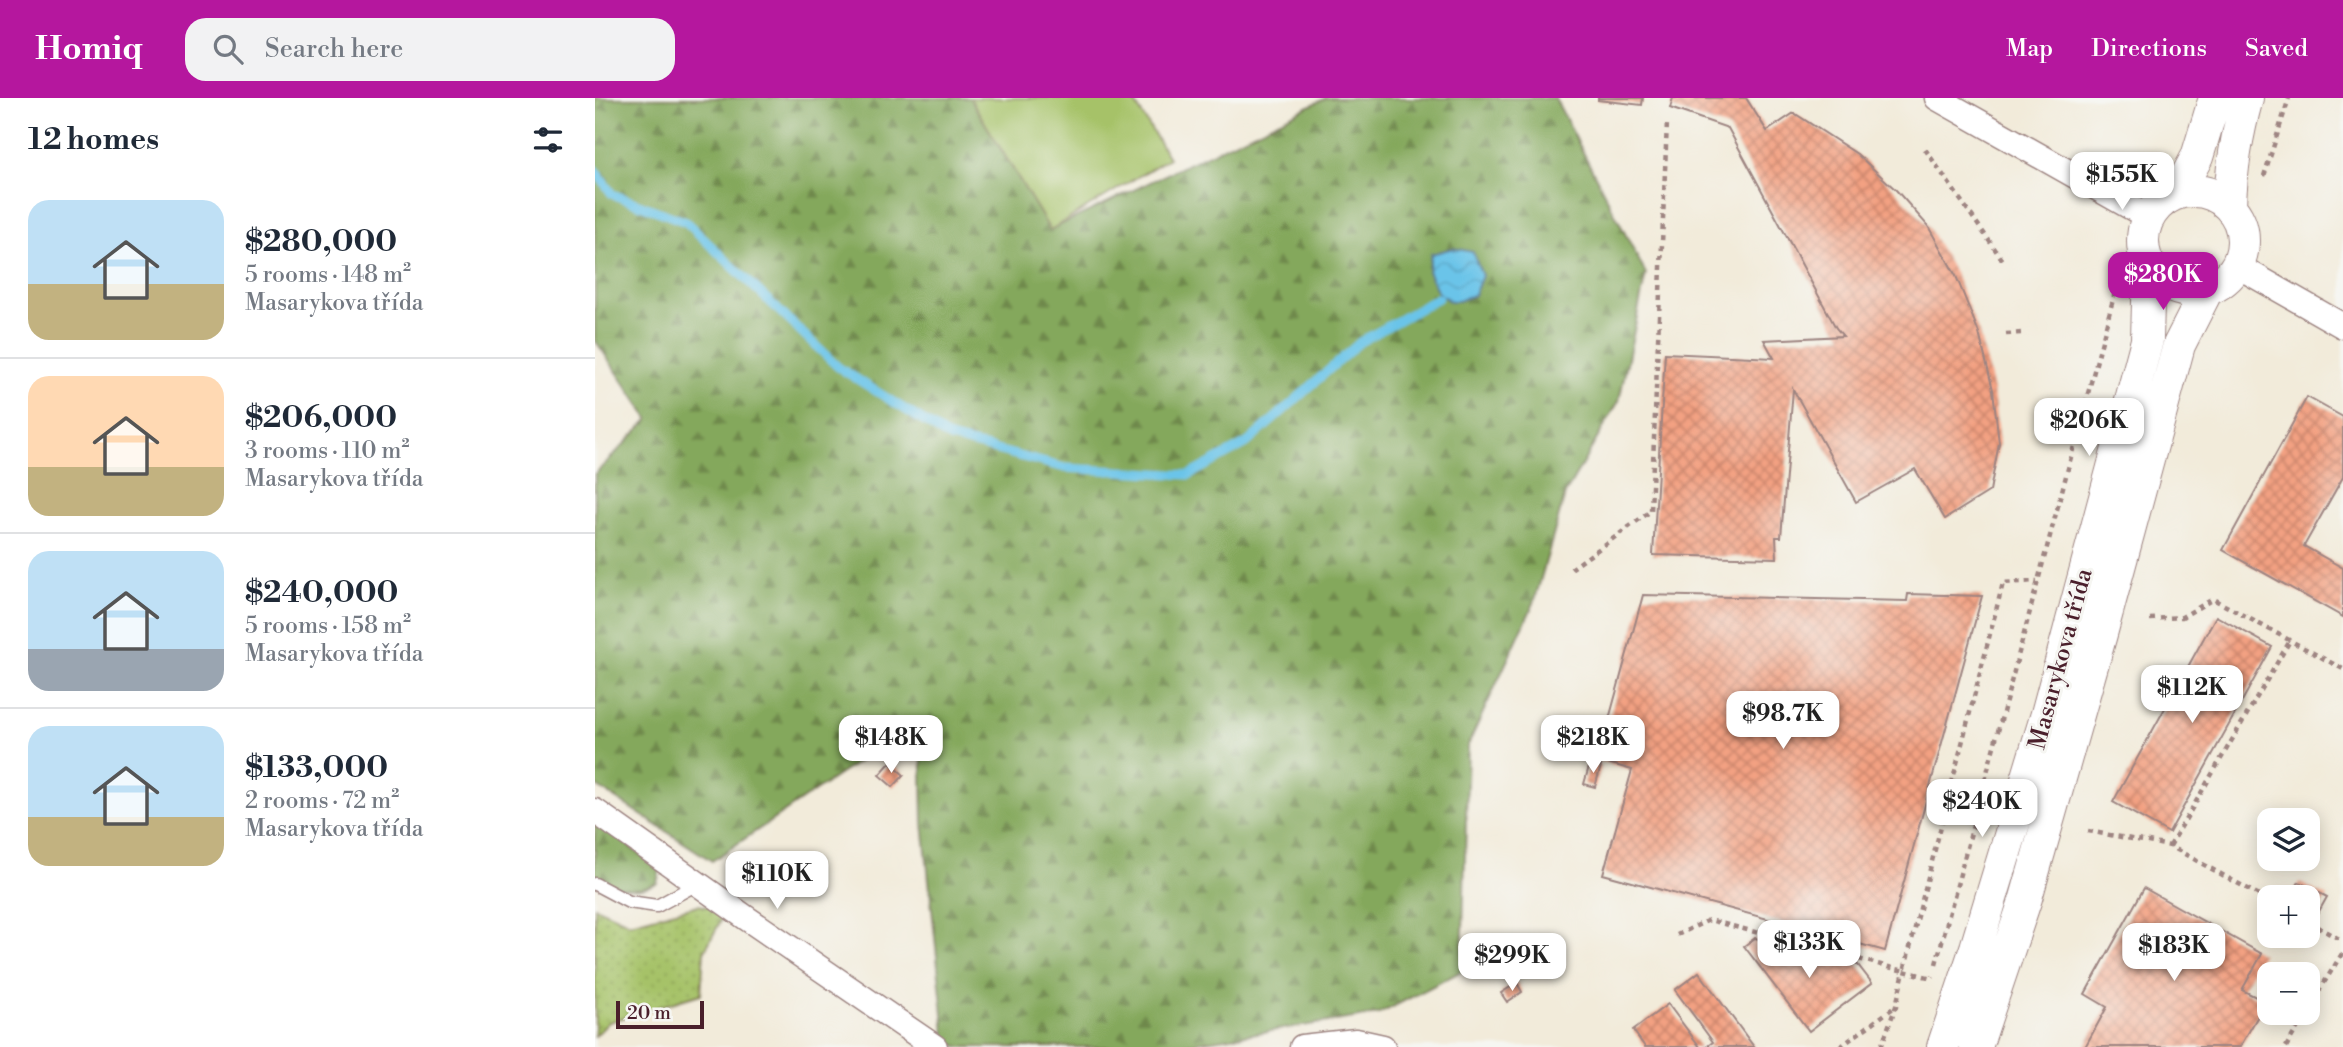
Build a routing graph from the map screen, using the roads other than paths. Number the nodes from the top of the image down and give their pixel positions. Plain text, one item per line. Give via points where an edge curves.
1 (1937, 98) edge
2 (2215, 98) edge
3 (2247, 98) edge
4 (2178, 192) junction
5 (2230, 206) junction
6 (2148, 217) junction
7 (2149, 264) junction
8 (2236, 265) junction
9 (2207, 290) junction
10 (2343, 326) edge
11 (595, 811) edge
12 (699, 883) junction
13 (595, 884) edge
14 (935, 1047) edge
15 (1302, 1047) edge
16 (1383, 1047) edge
17 (1943, 1047) edge
18 (1976, 1047) edge

1 - 6 street
2 - 4 street via 2197,157
3 - 5 street via 2231,174
4 - 5 street via 2208,192
4 - 6 street
5 - 8 street via 2237,215 2243,243
6 - 7 street via 2142,241
7 - 9 street via 2171,287
7 - 17 street, Masarykova třída via 2147,340 2130,406 2047,714
8 - 9 street via 2223,282
8 - 10 street
9 - 18 street, Masarykova třída via 2179,345 2026,898
11 - 12 street
12 - 13 lane via 657,905 629,902
12 - 14 street
15 - 16 street via 1356,1041

